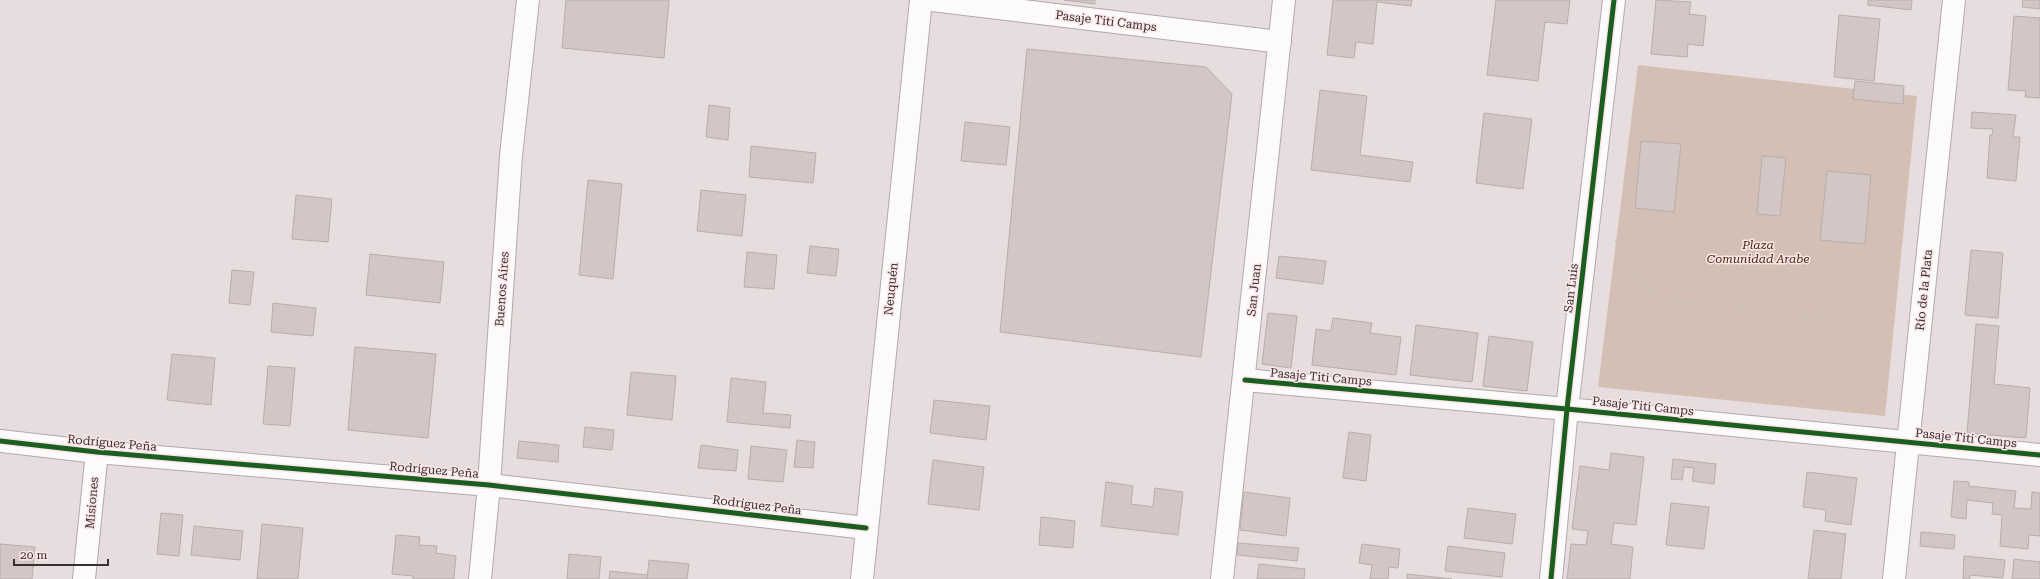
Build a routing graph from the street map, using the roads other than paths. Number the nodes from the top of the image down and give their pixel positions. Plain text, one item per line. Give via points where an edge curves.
1 (528, 0) edge
2 (921, 0) edge
3 (932, 0) edge
4 (1284, 0) edge
5 (1614, 0) edge
6 (1954, 0) edge
7 (1280, 42) junction
8 (1245, 380) junction
9 (1567, 409) junction
10 (0, 441) edge
11 (1909, 442) junction
12 (96, 452) junction
13 (2040, 455) edge
14 (488, 485) junction
15 (866, 528) junction
16 (84, 579) edge
17 (480, 579) edge
18 (862, 579) edge
19 (1222, 579) edge
20 (1551, 579) edge
21 (1894, 579) edge

1 - 14 street, Buenos Aires via 511,156
2 - 15 street, Neuquén
3 - 7 street, Pasaje Titi Camps
4 - 7 street, San Juan
5 - 9 street, San Luis
6 - 11 street, Río de la Plata
7 - 8 street, San Juan
8 - 9 street, Pasaje Titi Camps
8 - 19 street, San Juan
9 - 11 street, Pasaje Titi Camps
9 - 20 street, San Luis
10 - 12 street, Rodríguez Peña
11 - 13 street, Pasaje Titi Camps
11 - 21 street, Río de la Plata
12 - 14 street, Rodríguez Peña
12 - 16 street, Misiones
14 - 15 street, Rodríguez Peña
14 - 17 street, Buenos Aires
15 - 18 street, Neuquén

